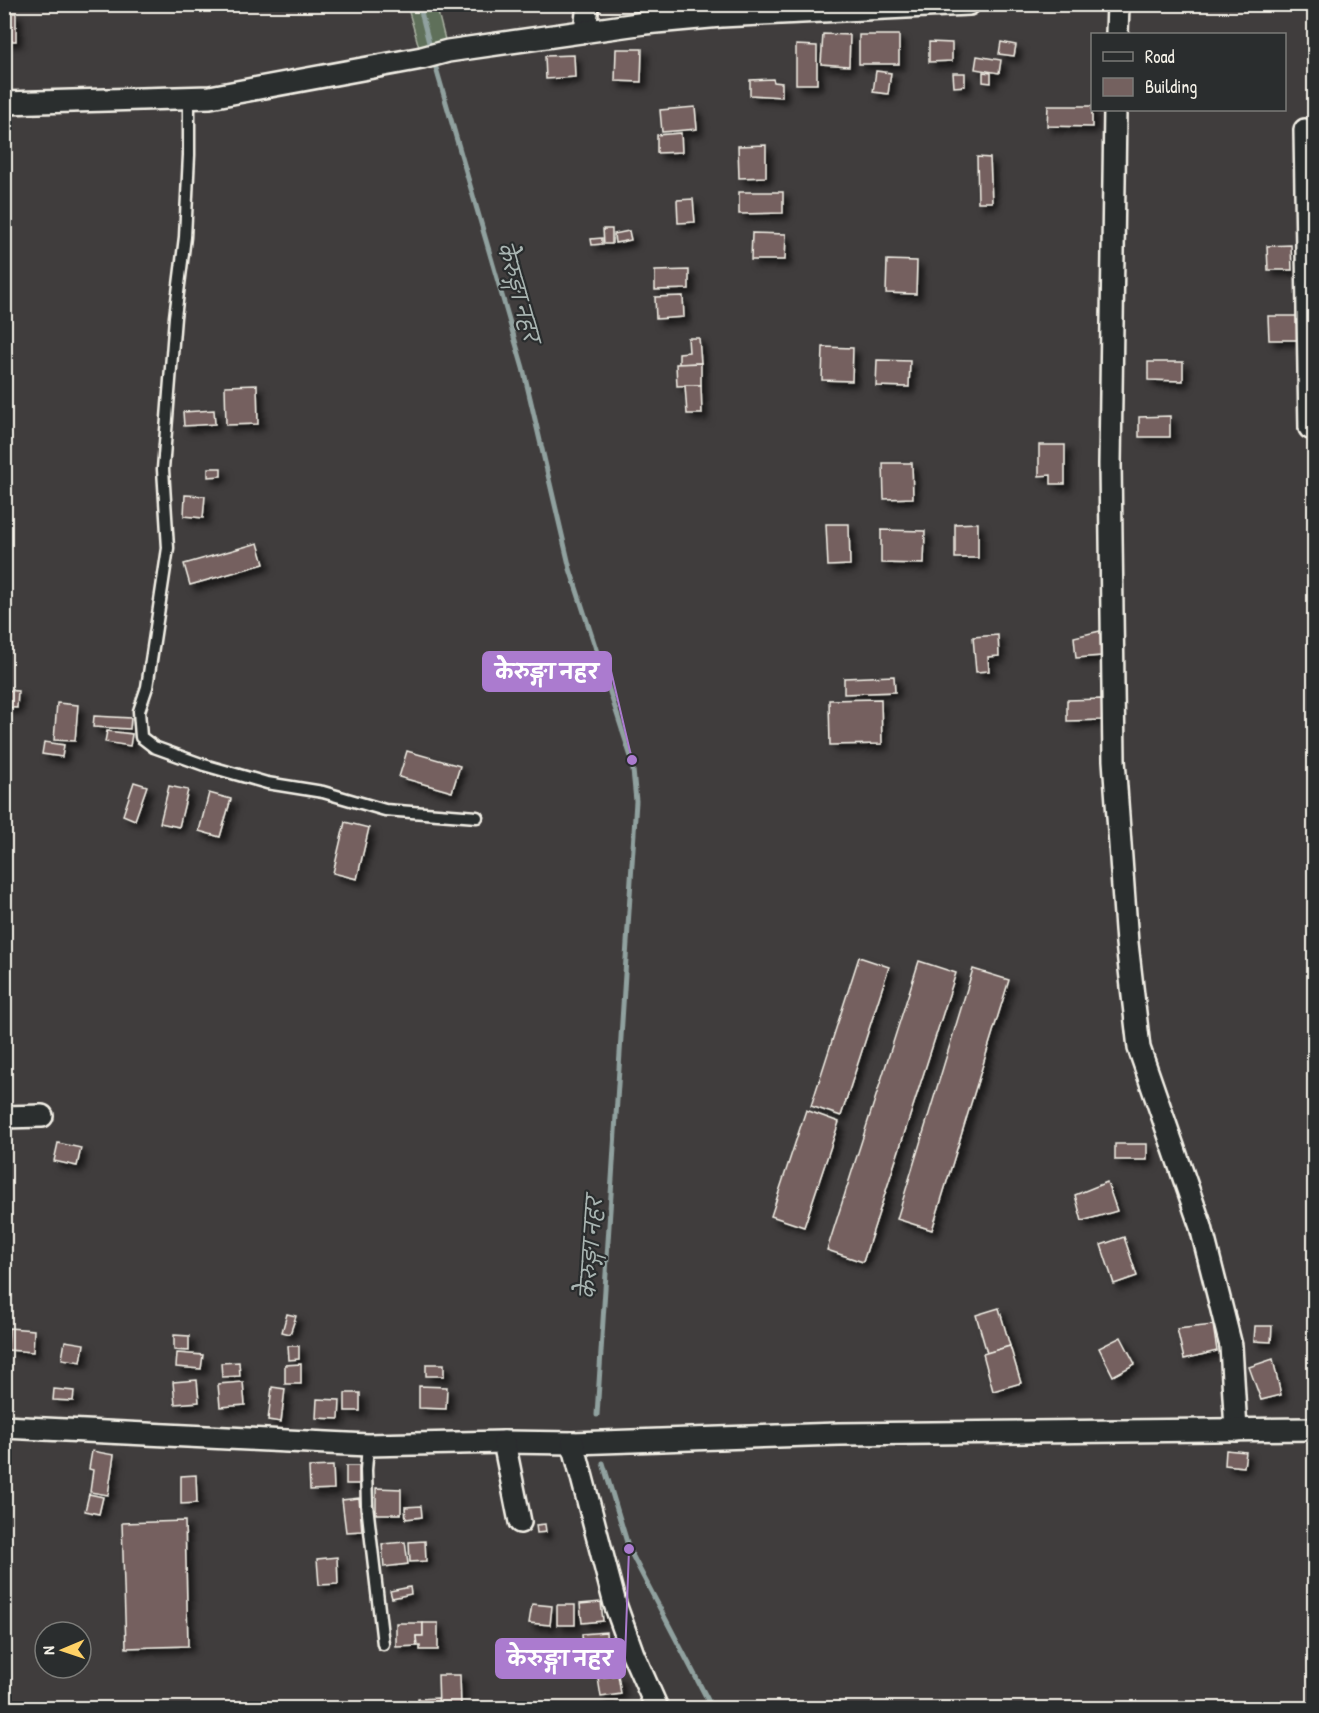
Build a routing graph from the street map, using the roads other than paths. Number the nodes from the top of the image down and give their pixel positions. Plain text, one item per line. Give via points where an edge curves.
1 (588, 4) edge
2 (969, 4) edge
3 (1118, 4) edge
4 (585, 31) junction
5 (1117, 33) edge
6 (189, 98) junction
7 (4, 103) edge
8 (1115, 111) edge
9 (1305, 130) dead end
10 (1311, 255) edge
11 (1310, 428) dead end
12 (477, 817) dead end
13 (42, 1116) dead end
14 (4, 1117) edge
15 (4, 1427) edge
16 (1314, 1429) edge
17 (1236, 1430) junction
18 (504, 1442) junction
19 (573, 1443) junction
20 (369, 1445) junction
21 (520, 1522) dead end
22 (383, 1644) dead end
23 (657, 1708) edge

1 - 4 street
2 - 4 street via 721,16
3 - 5 street
4 - 6 street via 448,51
6 - 7 street
6 - 12 lane via 185,237 163,469 168,548 147,687 139,711 141,737 154,747 267,783 323,792 385,810
8 - 17 street via 1110,464 1114,760 1128,943 1139,1048 1201,1227 1231,1346
9 - 10 street
10 - 11 street
13 - 14 street
15 - 20 street
16 - 17 street
17 - 19 street via 839,1434
18 - 19 street
18 - 20 street
18 - 21 street
19 - 23 street via 615,1604
20 - 22 lane via 367,1505

